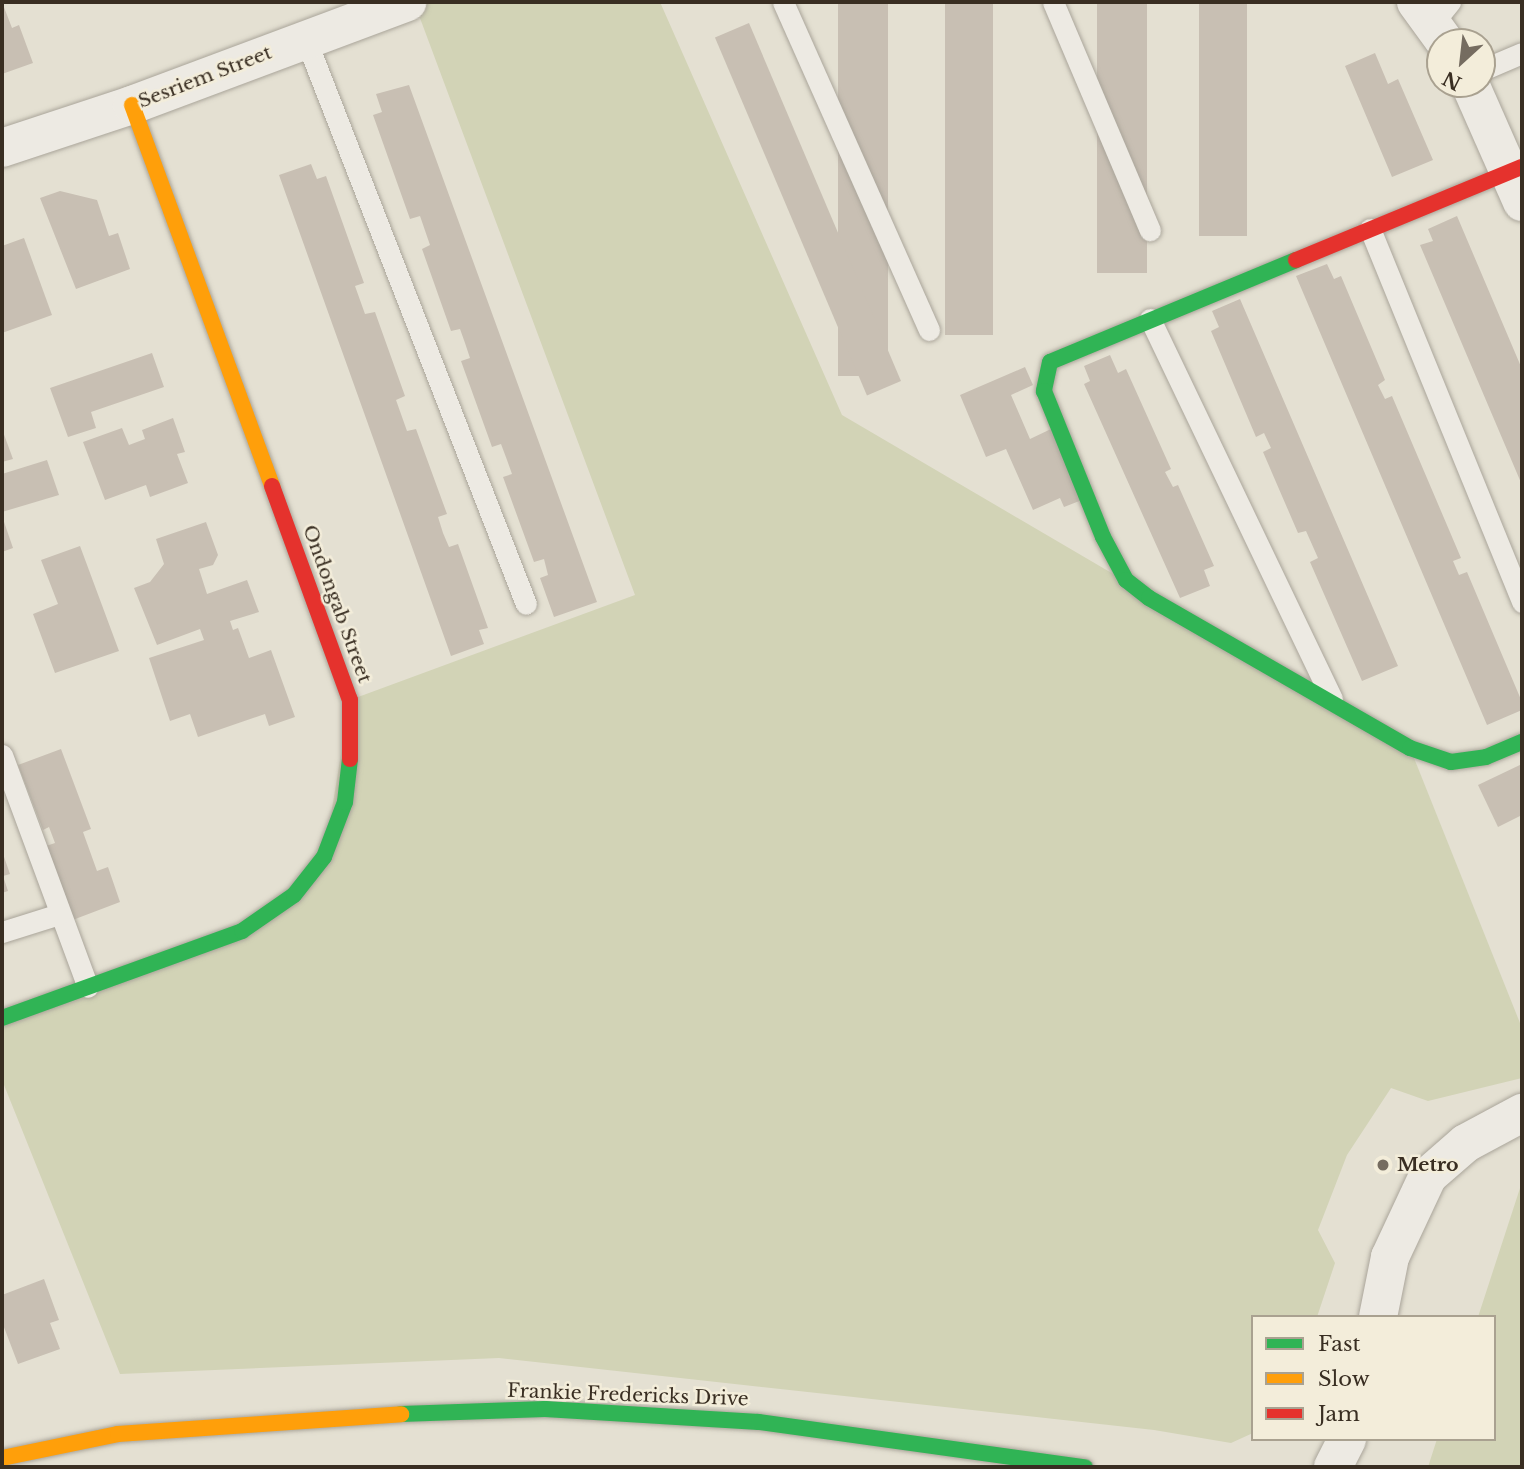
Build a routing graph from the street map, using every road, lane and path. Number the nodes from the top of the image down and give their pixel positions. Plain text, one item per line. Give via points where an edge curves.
1 (407, 2) edge
2 (783, 2) edge
3 (1052, 2) edge
4 (306, 40) junction
5 (1522, 53) edge
6 (1496, 64) edge
7 (1477, 98) edge
8 (132, 105) junction
9 (2, 148) edge
10 (1518, 180) edge
11 (1370, 229) junction
12 (1150, 230) dead end
13 (1150, 319) junction
14 (929, 330) dead end
15 (1522, 601) edge
16 (526, 604) dead end
17 (1334, 702) junction
18 (1522, 742) edge
19 (2, 755) edge
20 (59, 914) junction
21 (2, 932) edge
22 (88, 987) junction
23 (2, 1018) edge
24 (1522, 1113) edge
25 (1378, 1315) edge
26 (2, 1458) edge
27 (1085, 1467) edge

1 - 4 street, Sesriem Street
2 - 14 lane
3 - 12 lane
4 - 8 street, Sesriem Street
4 - 16 lane
5 - 6 lane
7 - 10 street
8 - 9 street, Sesriem Street
8 - 22 street, Ondongab Street via 350,699 352,741 345,803 324,858 293,895 242,931
10 - 11 street
11 - 13 street
11 - 15 lane
13 - 17 lane
13 - 17 street via 1050,362 1044,391 1103,537 1126,580 1149,598
17 - 18 street via 1410,748 1451,761 1486,757
19 - 20 lane
20 - 21 lane
20 - 22 lane
22 - 23 street, Ondongab Street
24 - 25 street via 1466,1143 1428,1177 1390,1257
26 - 27 street, Frankie Fredericks Drive via 118,1434 173,1429 297,1418 545,1409 759,1422

